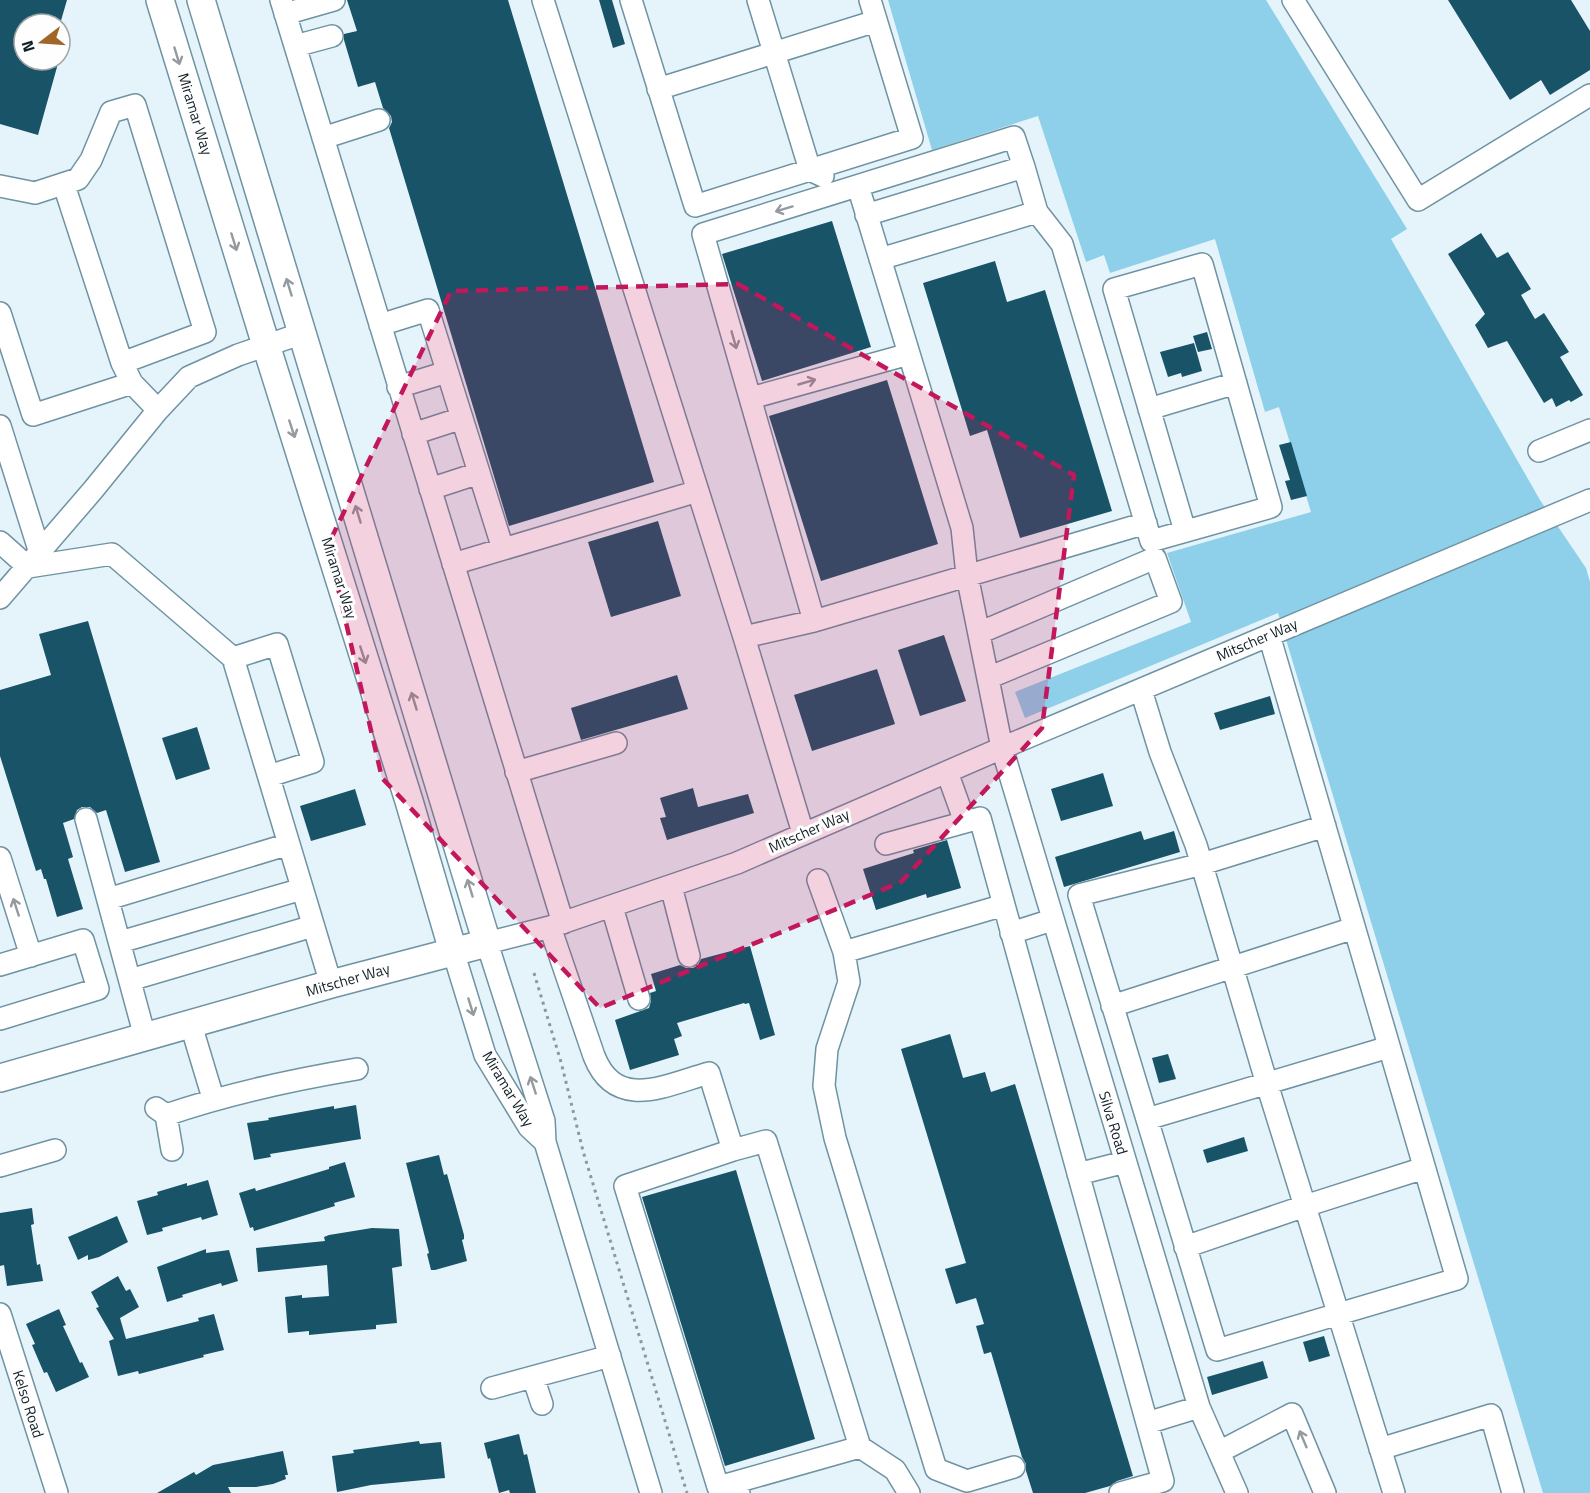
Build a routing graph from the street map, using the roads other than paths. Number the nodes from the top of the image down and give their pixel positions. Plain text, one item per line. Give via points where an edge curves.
1 (160, 0) edge
2 (201, 0) edge
3 (334, 0) edge
4 (543, 0) edge
5 (631, 0) edge
6 (758, 0) edge
7 (870, 0) edge
8 (1293, 0) edge
9 (283, 7) edge
10 (876, 21) junction
11 (332, 36) dead end
12 (295, 46) junction
13 (774, 53) junction
14 (658, 89) junction
15 (1590, 95) edge
16 (379, 120) dead end
17 (322, 138) junction
18 (1024, 167) junction
19 (810, 170) junction
20 (64, 185) junction
21 (0, 186) edge
22 (849, 188) junction
23 (1037, 212) junction
24 (866, 214) junction
25 (880, 259) junction
26 (0, 313) edge
27 (380, 325) junction
28 (303, 333) junction
29 (266, 345) junction
30 (909, 354) junction
31 (122, 363) junction
32 (447, 372) junction
33 (132, 383) junction
34 (1236, 383) junction
35 (398, 387) junction
36 (751, 398) junction
37 (1149, 409) junction
38 (158, 410) junction
39 (462, 418) junction
40 (0, 426) edge
41 (1590, 430) edge
42 (413, 434) junction
43 (1539, 451) dead end
44 (479, 473) junction
45 (430, 489) junction
46 (698, 491) junction
47 (1588, 507) edge
48 (1185, 531) junction
49 (1150, 540) junction
50 (0, 542) edge
51 (503, 549) junction
52 (34, 560) junction
53 (453, 564) junction
54 (967, 575) junction
55 (0, 598) edge
56 (814, 621) junction
57 (979, 633) junction
58 (1269, 635) junction
59 (744, 637) junction
60 (233, 658) junction
61 (988, 678) junction
62 (1141, 690) junction
63 (616, 743) dead end
64 (1002, 748) junction
65 (516, 772) junction
66 (947, 772) junction
67 (269, 776) junction
68 (86, 819) dead end
69 (965, 822) junction
70 (1324, 826) junction
71 (803, 833) junction
72 (289, 844) junction
73 (886, 844) dead end
74 (0, 858) edge
75 (1202, 864) junction
76 (818, 880) dead end
77 (671, 886) junction
78 (302, 890) junction
79 (108, 898) junction
80 (1004, 905) junction
81 (612, 907) junction
82 (1052, 920) junction
83 (557, 925) junction
84 (313, 926) junction
85 (1354, 928) junction
86 (1011, 933) junction
87 (120, 942) junction
88 (487, 944) junction
89 (453, 951) junction
90 (844, 952) junction
91 (31, 956) junction
92 (689, 956) dead end
93 (0, 965) edge
94 (1233, 968) junction
95 (130, 980) junction
96 (331, 984) junction
97 (639, 999) dead end
98 (1112, 1006) junction
99 (0, 1019) edge
100 (191, 1025) junction
101 (145, 1037) junction
102 (1389, 1047) junction
103 (357, 1069) dead end
104 (0, 1078) edge
105 (1267, 1084) junction
106 (213, 1098) junction
107 (1147, 1119) junction
108 (545, 1142) junction
109 (55, 1150) dead end
110 (172, 1150) dead end
111 (733, 1150) junction
112 (1125, 1162) junction
113 (0, 1166) edge
114 (1424, 1168) junction
115 (1078, 1174) junction
116 (1305, 1206) junction
117 (1185, 1246) junction
118 (1338, 1313) junction
119 (0, 1314) edge
120 (610, 1356) junction
121 (533, 1377) junction
122 (492, 1388) dead end
123 (542, 1404) dead end
124 (1199, 1407) junction
125 (1147, 1423) junction
126 (860, 1447) junction
127 (1380, 1449) junction
128 (1219, 1452) junction
129 (1014, 1467) dead end
130 (58, 1480) edge
131 (976, 1486) edge
132 (738, 1488) edge
133 (651, 1493) edge
134 (909, 1493) edge
135 (1120, 1493) edge
136 (1237, 1493) edge
137 (1325, 1493) edge
138 (1394, 1493) edge
139 (1513, 1493) edge

1 -> 29 main road, Miramar Way
28 -> 2 main road, Miramar Way
3 - 9 street
4 - 46 street
5 - 14 street
6 - 13 street
7 - 10 street
8 - 15 street via 1418,200
9 - 12 street
10 - 13 street
10 - 19 street via 912,138
11 - 12 street
12 - 17 street
13 - 14 street
13 - 19 street
14 - 19 street via 695,206
16 - 17 street
17 - 27 street
18 - 22 street via 1014,137
18 - 23 street
18 - 24 street
19 - 22 street
20 - 21 street via 35,193
20 - 31 street
20 - 31 street via 78,179 91,160 111,112 135,105 205,332
22 - 24 street, Silva Road
22 -> 36 street via 703,234
23 - 25 street
23 - 49 street via 1062,244
24 - 25 street, Silva Road
25 - 30 street, Silva Road
26 - 33 street via 33,415
27 - 32 street via 428,310
27 - 35 street
28 - 29 street
88 -> 28 main road, Miramar Way
29 - 38 street via 189,377
29 -> 89 main road, Miramar Way via 410,801
36 -> 30 street
30 - 54 street, Silva Road via 962,528
31 - 33 street
32 - 35 street
32 - 39 street
33 - 38 street
34 - 37 street
34 - 37 street via 1202,264 1114,289
34 - 48 street via 1271,507
35 - 42 street
36 - 56 street
37 - 48 street
38 - 52 street
39 - 42 street
39 - 44 street
40 - 52 street
41 - 43 street
42 - 45 street
44 - 45 street
44 - 51 street
45 - 53 street
46 - 51 street
46 - 59 street
47 - 58 street, Mitscher Way
48 - 49 street
49 - 54 street
49 - 57 street
49 - 61 street via 1172,602
50 - 52 street
51 - 53 street
52 - 55 street
52 - 60 street via 112,554
53 - 65 street
54 - 56 street
54 - 57 street, Silva Road
56 - 59 street
57 - 61 street, Silva Road
58 - 62 street, Mitscher Way
58 - 70 street
59 - 71 street
60 - 67 street
60 - 67 street via 276,644 313,762
61 - 64 street, Silva Road
62 - 64 street, Mitscher Way
62 - 75 street
63 - 65 street
64 - 66 street, Mitscher Way
64 - 82 street, Silva Road
65 - 83 street
66 - 69 street
66 - 71 street, Mitscher Way
67 - 72 street
68 - 79 street
69 - 73 street
69 - 80 street via 980,818
70 - 75 street
70 - 85 street
71 - 77 street, Mitscher Way via 737,863
72 - 78 street
72 - 79 street
91 -> 74 street
75 - 94 street
75 - 98 street via 1079,896
76 - 90 street
77 - 81 street, Mitscher Way
77 - 92 street
78 - 84 street
78 - 87 street
79 - 87 street
80 - 86 street
80 - 90 street
81 - 83 street, Mitscher Way
81 - 97 street
82 - 86 street
82 - 112 street, Silva Road
83 - 88 street, Mitscher Way
83 - 111 street via 594,1056 607,1079 618,1087 645,1091 710,1073
84 - 95 street
84 - 96 street
85 - 94 street
85 - 102 street
86 - 115 street
87 - 95 street
88 - 89 main road, Mitscher Way
108 -> 88 street, Miramar Way via 544,1121
89 - 96 main road, Mitscher Way
89 -> 108 street, Miramar Way via 485,1055 529,1127
90 - 131 street via 849,982 827,1049 824,1086 835,1138 936,1469
91 - 93 street
91 - 99 street via 83,940 98,989
94 - 98 street
94 - 105 street
95 - 101 street
96 - 100 main road, Mitscher Way
98 - 107 street
100 - 101 main road, Mitscher Way
100 - 106 street
101 - 104 main road, Mitscher Way
102 - 105 street
102 - 114 street
103 - 106 street
105 - 107 street
105 - 116 street
106 - 110 street via 161,1111
107 - 117 street
108 - 120 street, Miramar Way
109 - 113 street
111 - 126 street via 766,1141
111 - 132 street via 625,1186 717,1487
112 - 115 street
112 - 124 street, Silva Road
114 - 116 street
114 - 118 street via 1457,1279
115 - 125 street
116 - 117 street
116 - 118 street
117 - 118 street via 1217,1350
118 - 127 street
119 - 130 street, Kelso Road via 44,1427
120 - 121 street
120 - 133 street, Miramar Way
121 - 122 street
121 - 123 street
124 - 125 street
124 - 128 street, Silva Road
125 - 135 street via 1163,1481
126 - 132 street
126 - 134 street via 894,1470
127 - 138 street
127 - 139 street via 1491,1415
128 - 136 street, Silva Road
137 -> 128 street via 1292,1414
129 - 131 street

